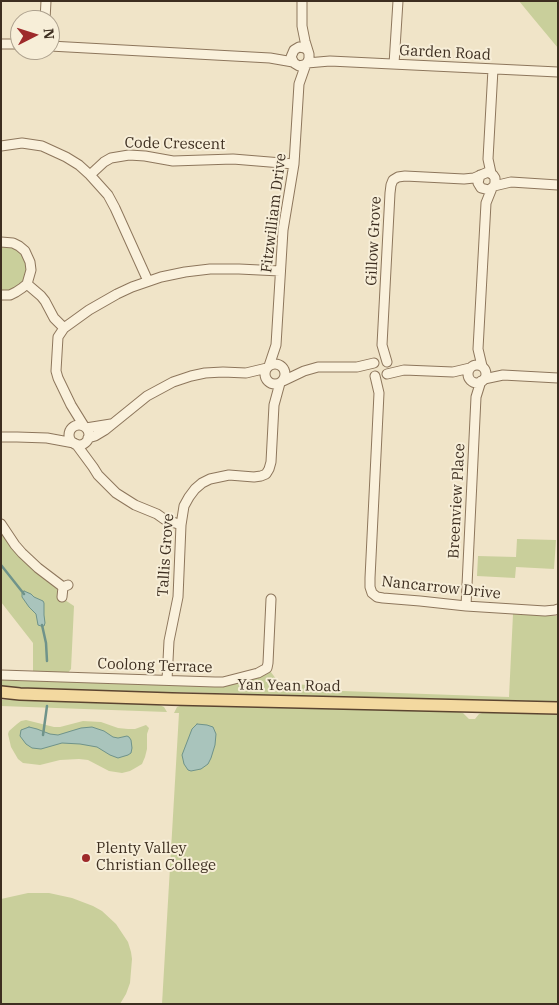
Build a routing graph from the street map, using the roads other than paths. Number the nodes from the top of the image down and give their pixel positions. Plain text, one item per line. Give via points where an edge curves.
1 (302, 1) edge
2 (398, 1) edge
3 (302, 26) junction
4 (60, 47) edge
5 (293, 51) junction
6 (308, 51) junction
7 (270, 58) junction
8 (330, 61) junction
9 (294, 63) junction
10 (306, 64) junction
11 (394, 64) junction
12 (493, 69) junction
13 (558, 72) edge
14 (299, 84) junction
15 (1, 146) edge
16 (294, 164) junction
17 (90, 174) junction
18 (487, 174) junction
19 (464, 180) junction
20 (511, 182) junction
21 (558, 185) edge
22 (480, 187) junction
23 (493, 187) junction
24 (486, 203) junction
25 (1, 242) edge
26 (280, 271) junction
27 (148, 281) junction
28 (27, 284) junction
29 (1, 295) edge
30 (64, 328) junction
31 (276, 345) junction
32 (382, 345) junction
33 (374, 363) junction
34 (387, 363) junction
35 (268, 367) junction
36 (282, 367) junction
37 (357, 367) junction
38 (478, 367) junction
39 (404, 370) junction
40 (304, 371) junction
41 (453, 372) junction
42 (246, 373) junction
43 (374, 375) junction
44 (386, 375) junction
45 (503, 375) junction
46 (558, 378) edge
47 (477, 380) junction
48 (268, 382) junction
49 (282, 382) junction
50 (379, 393) junction
51 (71, 405) junction
52 (274, 405) junction
53 (113, 423) junction
54 (85, 427) junction
55 (70, 430) junction
56 (1, 437) edge
57 (47, 438) junction
58 (88, 439) junction
59 (75, 444) junction
60 (93, 467) junction
61 (181, 520) junction
62 (1, 524) edge
63 (62, 597) dead end
64 (271, 599) dead end
65 (466, 606) junction
66 (558, 609) edge
67 (1, 675) edge
68 (167, 680) junction
69 (1, 692) edge
70 (20, 694) junction
71 (1, 698) edge
72 (558, 708) edge

1 - 3 street
2 - 11 street
3 - 5 street
3 - 6 street
4 - 7 street
5 - 6 street via 299,47
5 - 7 street
5 - 9 street
6 - 8 street, Garden Road
6 - 10 street via 310,59
7 - 9 street
8 - 10 street, Garden Road
8 - 11 street, Garden Road
9 - 10 street
9 - 14 street, Fitzwilliam Drive
10 - 14 street, Fitzwilliam Drive
11 - 12 street, Garden Road
12 - 13 street, Garden Road
12 - 18 street
14 - 16 street, Fitzwilliam Drive
15 - 17 street via 22,143 42,146 66,157
16 - 17 street, Code Crescent via 233,159 173,161 129,155 111,158
16 - 26 street, Fitzwilliam Drive via 284,221
17 - 27 street via 108,195
18 - 19 street, Gillow Grove
18 - 20 street
18 - 22 street via 478,180
18 - 23 street via 496,180
19 - 22 street, Gillow Grove
19 - 32 street, Gillow Grove via 405,176 393,180
20 - 21 street
20 - 23 street
22 - 23 street via 486,190
22 - 24 street
23 - 24 street
24 - 38 street
25 - 28 street via 19,246 28,256 31,270
26 - 27 street via 210,269
26 - 31 street, Fitzwilliam Drive
27 - 30 street via 104,301
28 - 29 street via 10,295
28 - 30 street via 41,296
30 - 51 street via 58,337 56,371
31 - 35 street, Fitzwilliam Drive
31 - 36 street, Fitzwilliam Drive
32 - 33 street, Gillow Grove
32 - 34 street, Gillow Grove
33 - 34 street via 380,360
33 - 37 street
33 - 43 street
34 - 39 street
34 - 44 street
35 - 36 street via 275,364
35 - 42 street
35 - 48 street via 265,375
36 - 40 street
36 - 49 street via 285,375
37 - 40 street via 326,366
37 - 43 street
38 - 41 street
38 - 45 street
38 - 47 street via 486,374
38 - 47 street via 468,373
39 - 41 street
39 - 44 street
40 - 49 street
41 - 47 street
42 - 48 street
42 - 53 street via 214,372 182,379 146,396
43 - 44 street via 380,378
43 - 50 street, Nancarrow Drive
44 - 50 street, Nancarrow Drive
45 - 46 street
45 - 47 street
47 - 65 street, Breenview Place
48 - 49 street
48 - 52 street, Tallis Grove
49 - 52 street, Tallis Grove
50 - 65 street, Nancarrow Drive via 370,578 372,593 383,598
51 - 54 street
51 - 55 street
52 - 61 street, Tallis Grove via 270,462 266,474 254,477 229,475 202,483 188,497
53 - 54 street
53 - 58 street
54 - 55 street via 77,425
54 - 58 street via 89,432
55 - 57 street
55 - 59 street via 70,438
56 - 57 street
57 - 59 street
58 - 59 street via 83,444
58 - 60 street
59 - 60 street
60 - 61 street via 116,494 157,514
61 - 68 street, Tallis Grove via 178,597 169,641
62 - 63 street via 26,557 66,586
64 - 68 street, Coolong Terrace via 265,670 223,682
65 - 66 street, Nancarrow Drive
67 - 68 street, Coolong Terrace
69 - 70 main road, Yan Yean Road
70 - 71 main road, Yan Yean Road
70 - 72 main road, Yan Yean Road

